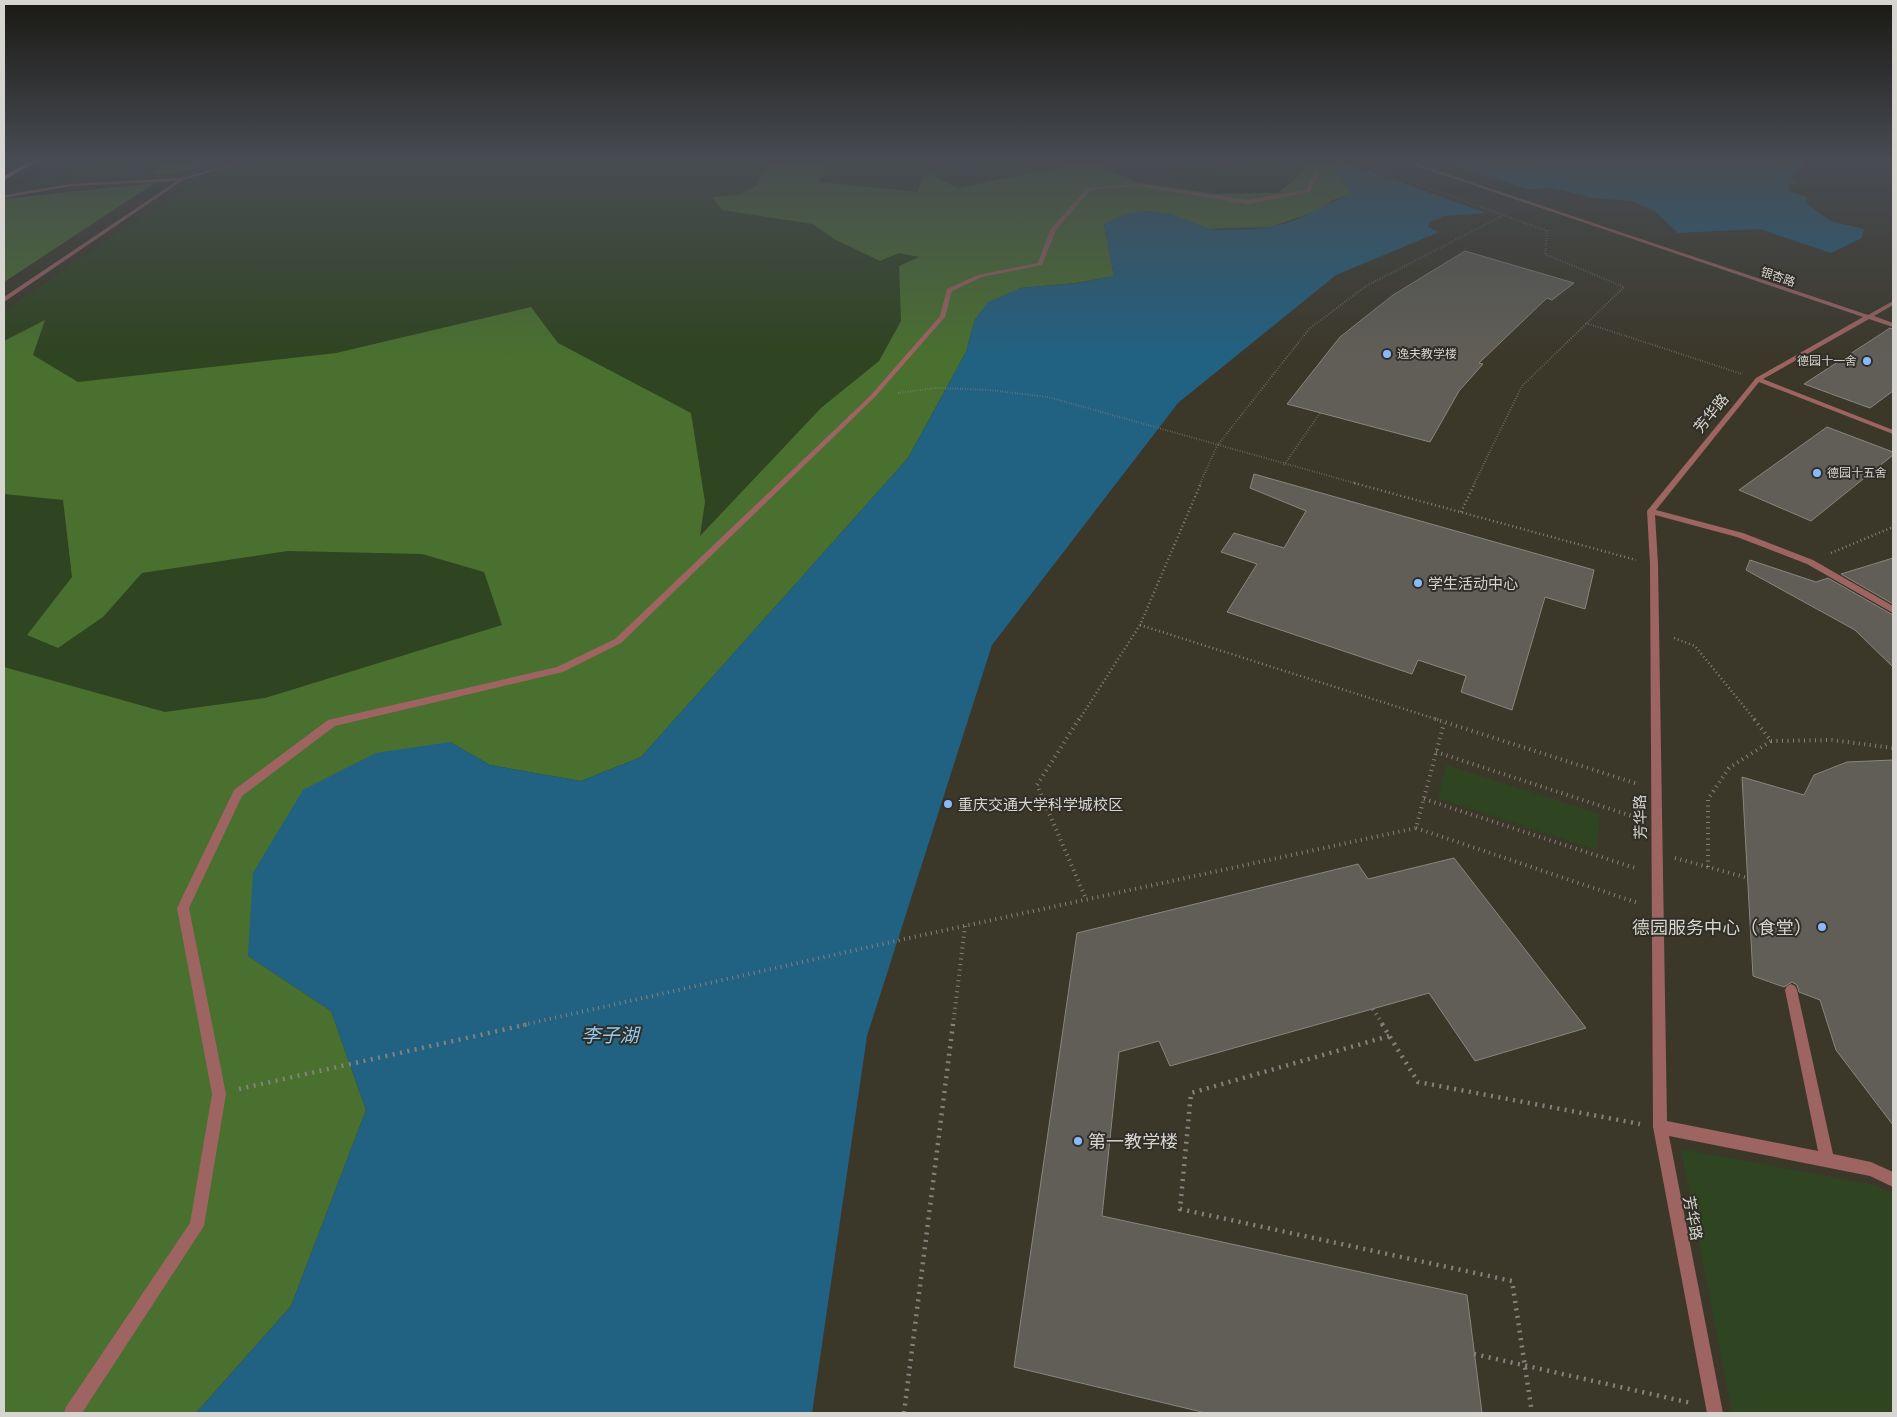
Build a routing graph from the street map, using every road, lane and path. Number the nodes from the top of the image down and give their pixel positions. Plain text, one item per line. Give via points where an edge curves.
1 (114, 225) edge
2 (1057, 225) edge
3 (1484, 225) edge
4 (1531, 225) edge
5 (1593, 225) edge
6 (4, 300) edge
7 (1893, 302) edge
8 (1867, 318) junction
9 (1586, 323) junction
10 (1893, 325) edge
11 (1758, 379) junction
12 (873, 396) junction
13 (1320, 413) dead end
14 (1893, 432) edge
15 (1217, 446) junction
16 (1284, 465) junction
17 (1651, 511) junction
18 (1461, 512) junction
19 (1893, 527) edge
20 (1810, 562) junction
21 (1654, 564) junction
22 (1893, 610) edge
23 (1140, 625) junction
24 (1672, 637) dead end
25 (1444, 723) junction
26 (1771, 742) junction
27 (1893, 748) edge
28 (1436, 752) junction
29 (1655, 790) junction
30 (1424, 800) junction
31 (1656, 824) junction
32 (1416, 828) junction
33 (1656, 852) junction
34 (1708, 867) junction
35 (1656, 875) junction
36 (1748, 878) dead end
37 (1086, 899) junction
38 (1656, 910) junction
39 (965, 926) junction
40 (1791, 990) dead end
41 (1372, 1009) dead end
42 (1389, 1036) junction
43 (219, 1094) junction
44 (1660, 1127) junction
45 (1827, 1160) junction
46 (1893, 1180) edge
47 (1474, 1354) dead end
48 (1524, 1365) junction
49 (1714, 1411) edge
50 (72, 1413) edge
51 (904, 1413) edge
52 (1532, 1413) edge

1 - 6 street
2 - 12 street via 1040,264 980,276 949,290 944,316
3 - 15 path via 1366,286 1309,328
4 - 9 path via 1547,231 1545,254 1624,287
5 - 8 street, 银杏路
7 - 8 street, 芳华路
8 - 10 street, 银杏路
8 - 11 street, 芳华路
9 - 11 path
9 - 18 path via 1522,386
11 - 14 street
11 - 17 street, 芳华路
12 - 15 path via 936,388 1048,397
12 - 43 street via 618,641 560,670 332,723 238,793 183,908
13 - 16 path
15 - 16 path
15 - 23 path
16 - 18 path
17 - 20 street via 1740,535
17 - 21 street, 芳华路
18 - 21 path
19 - 20 path
20 - 22 street
21 - 29 street, 芳华路
23 - 25 path
23 - 37 path via 1038,785
24 - 26 path via 1695,646
25 - 28 path
25 - 29 path
26 - 27 path via 1810,738
26 - 34 path via 1729,768 1708,800
28 - 30 path
28 - 31 path
29 - 31 street, 芳华路
30 - 32 path
30 - 35 path
31 - 33 street, 芳华路
32 - 37 path
32 - 38 path
33 - 34 path
33 - 35 street, 芳华路
34 - 36 path
35 - 38 street, 芳华路
37 - 39 path
38 - 44 street, 芳华路
39 - 43 path
39 - 51 path
40 - 45 street
41 - 42 path
42 - 44 path via 1418,1082
42 - 48 path via 1191,1093 1180,1209 1512,1281
43 - 50 street via 197,1226
44 - 45 street
44 - 49 street, 芳华路
45 - 46 street via 1872,1169
47 - 48 path
48 - 49 path
48 - 52 path

